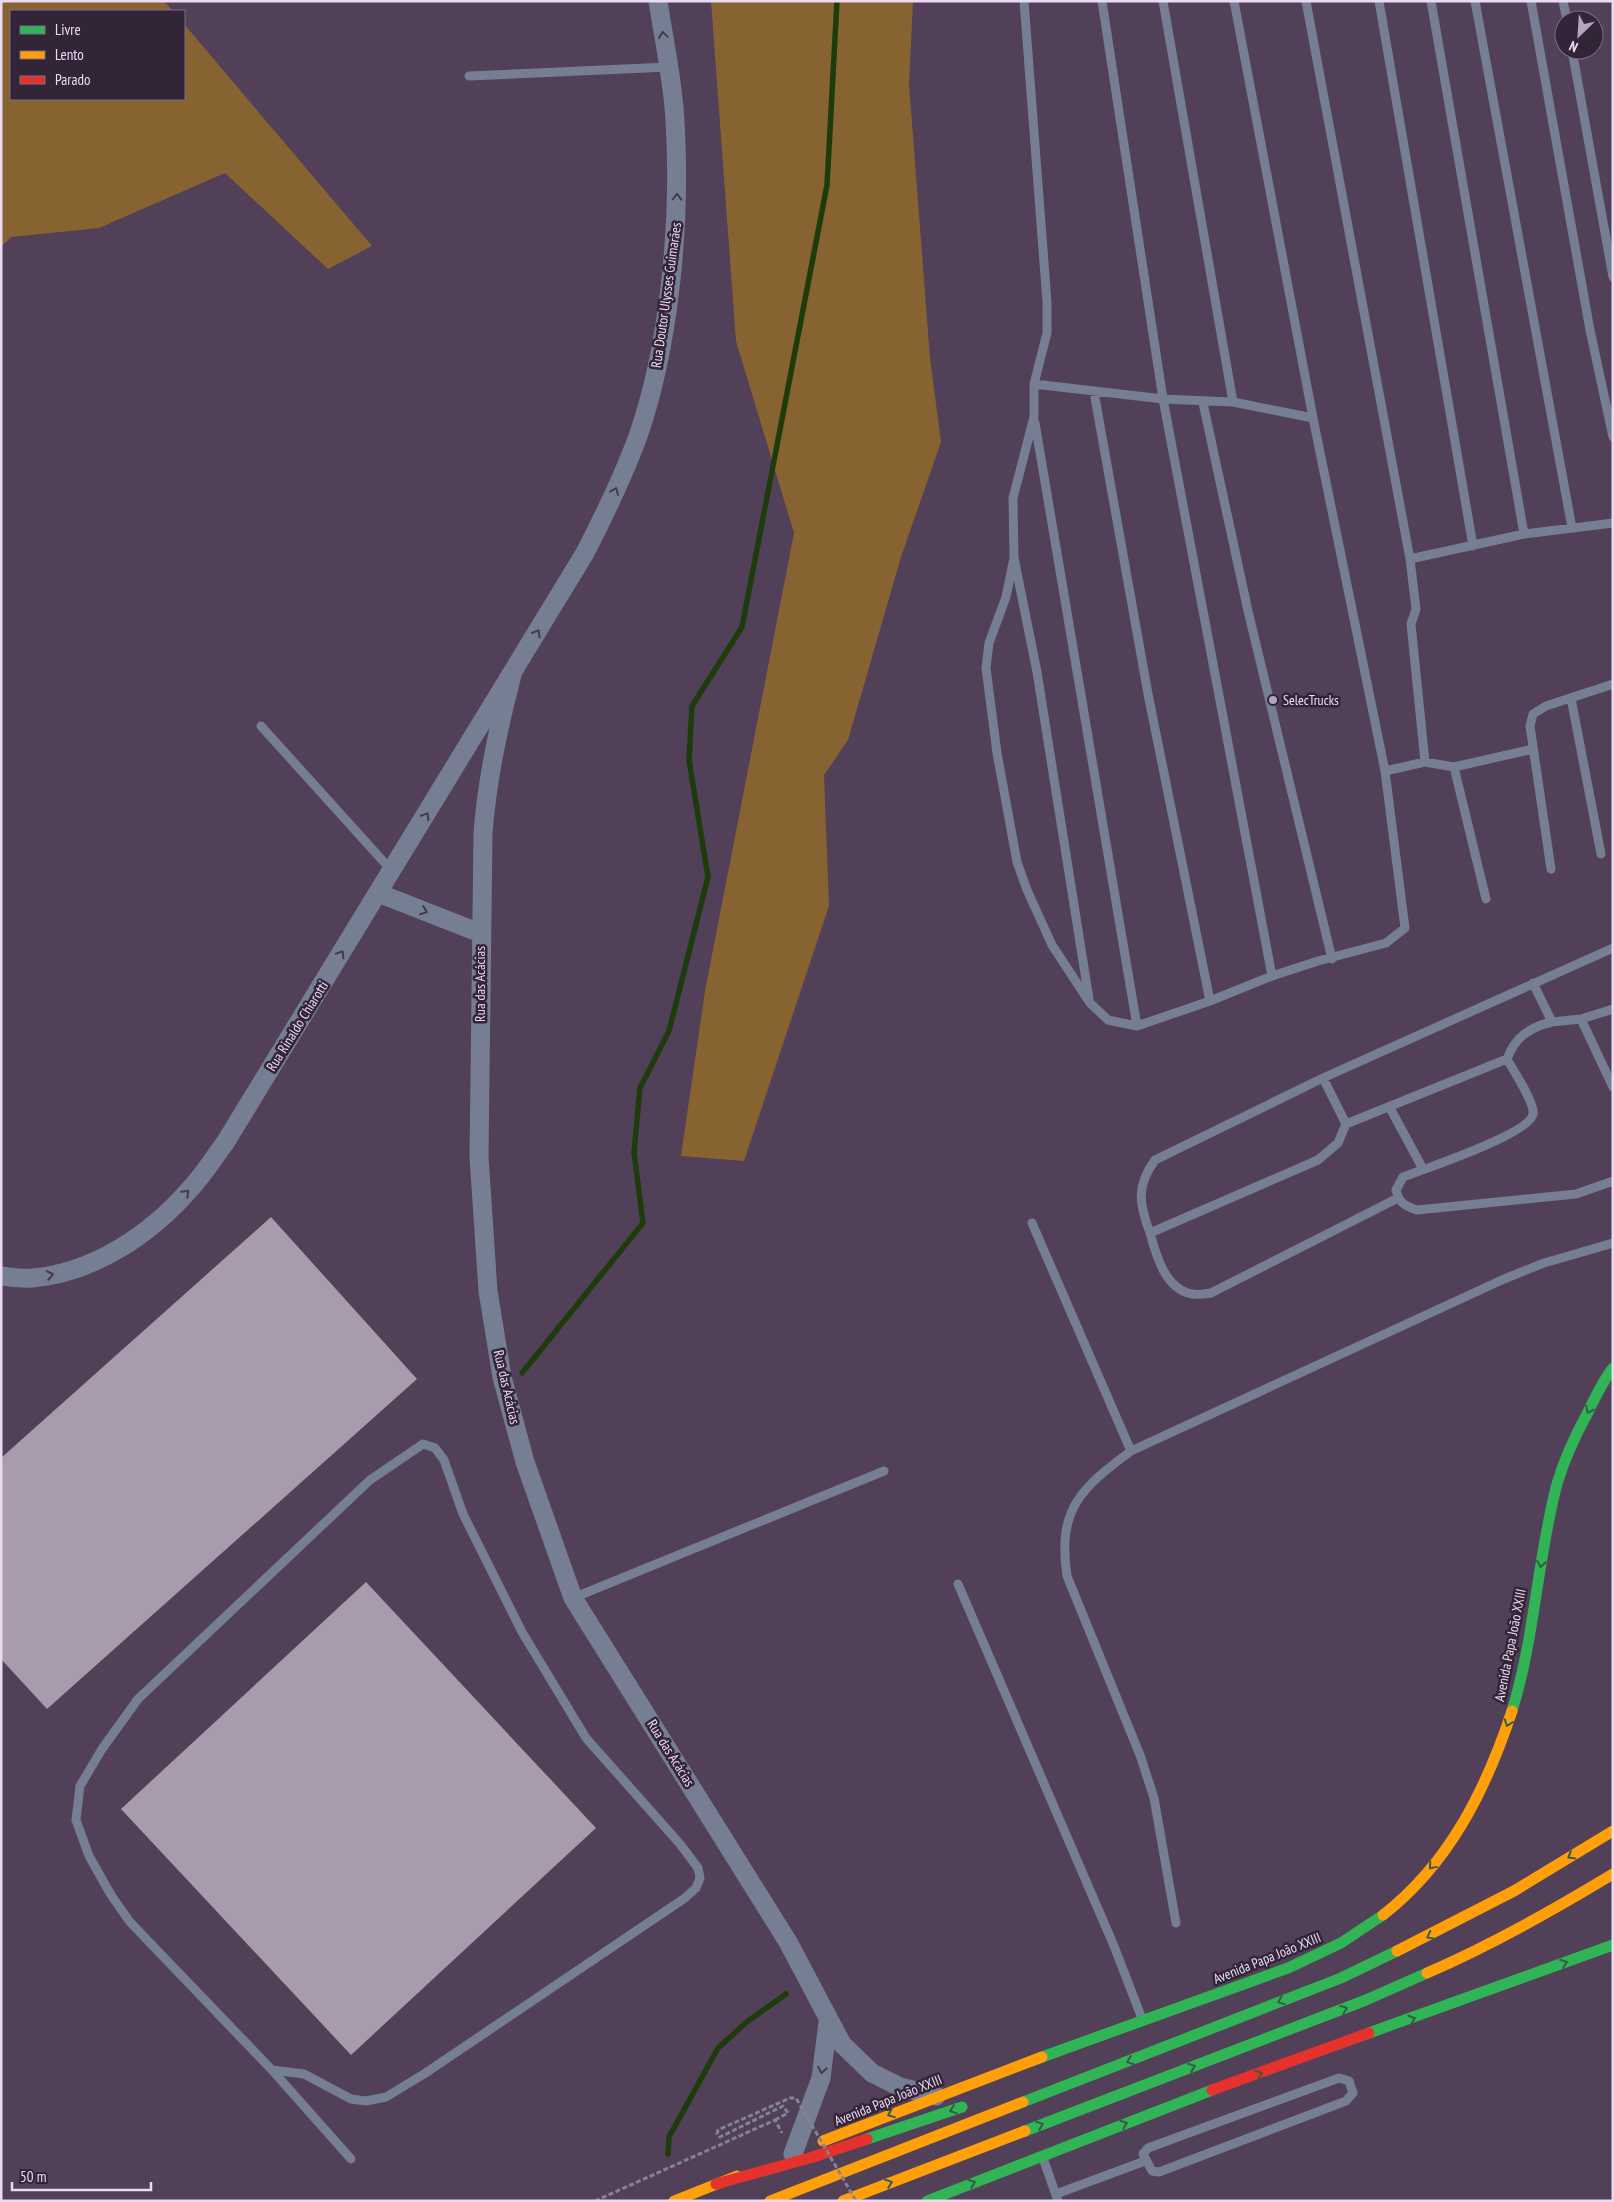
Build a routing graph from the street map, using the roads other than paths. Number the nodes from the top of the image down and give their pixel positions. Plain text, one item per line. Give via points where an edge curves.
1 (658, 1) edge
2 (1024, 1) edge
3 (1102, 1) edge
4 (1163, 1) edge
5 (1234, 1) edge
6 (1306, 1) edge
7 (1379, 1) edge
8 (1431, 1) edge
9 (1475, 1) edge
10 (1531, 1) edge
11 (1574, 60) edge
12 (668, 67) junction
13 (469, 76) dead end
14 (1613, 277) edge
15 (1034, 384) junction
16 (1094, 392) junction
17 (1163, 399) junction
18 (1233, 402) junction
19 (1203, 403) junction
20 (1034, 417) junction
21 (1313, 418) junction
22 (1613, 437) edge
23 (1613, 523) edge
24 (1572, 528) junction
25 (1524, 534) junction
26 (1473, 546) junction
27 (1014, 558) junction
28 (1410, 559) junction
29 (512, 675) junction
30 (1613, 684) edge
31 (1571, 698) junction
32 (262, 726) dead end
33 (1533, 749) junction
34 (1425, 762) junction
35 (1454, 767) junction
36 (1385, 771) junction
37 (1601, 854) dead end
38 (1551, 869) dead end
39 (392, 871) junction
40 (378, 893) junction
41 (1486, 899) dead end
42 (480, 933) junction
43 (1613, 948) edge
44 (1332, 959) junction
45 (1272, 976) junction
46 (1533, 983) junction
47 (1210, 1002) junction
48 (1090, 1003) junction
49 (1613, 1009) edge
50 (1581, 1019) junction
51 (1552, 1022) junction
52 (1136, 1026) junction
53 (1507, 1059) junction
54 (1323, 1078) junction
55 (1613, 1087) edge
56 (1390, 1108) junction
57 (1346, 1124) junction
58 (1423, 1169) junction
59 (1613, 1181) edge
60 (1398, 1198) junction
61 (1032, 1223) dead end
62 (1150, 1233) junction
63 (1613, 1243) edge
64 (1, 1276) edge
65 (1613, 1359) edge
66 (1613, 1368) edge
67 (1605, 1378) junction
68 (1131, 1451) junction
69 (884, 1471) dead end
70 (958, 1584) dead end
71 (573, 1598) junction
72 (1613, 1830) edge
73 (1613, 1874) edge
74 (1176, 1922) dead end
75 (1613, 1945) edge
76 (1142, 2019) junction
77 (828, 2022) junction
78 (272, 2070) junction
79 (1052, 2091) junction
80 (936, 2096) junction
81 (989, 2102) dead end
82 (971, 2106) dead end
83 (793, 2154) junction
84 (1042, 2155) junction
85 (351, 2159) dead end
86 (1145, 2161) junction
87 (716, 2184) junction
88 (1057, 2197) edge
89 (674, 2201) edge
90 (770, 2201) edge
91 (843, 2201) edge
92 (927, 2201) edge

12 -> 1 street, Rua Doutor Ulysses Guimarães
2 - 15 lane via 1047,302 1047,333
3 - 17 lane
4 - 18 lane
5 - 21 lane
6 - 28 lane
7 - 26 lane
8 - 25 lane
9 - 24 lane
10 - 22 lane via 1590,330
11 - 14 lane
12 - 13 lane
29 -> 12 street, Rua Doutor Ulysses Guimarães via 585,553 614,496 637,438 659,360 678,199 675,120
15 - 16 lane
15 - 20 lane
16 - 17 lane
16 - 47 lane via 1148,694
17 - 19 lane
17 - 45 lane
18 - 19 lane
18 - 21 lane
19 - 44 lane via 1251,621
20 - 27 lane via 1013,498
20 - 52 lane
21 - 36 lane
23 - 24 lane
24 - 25 lane
25 - 26 lane
26 - 28 lane
27 - 48 lane via 1037,672
27 - 48 lane via 1006,597 989,643 986,668 997,753 1017,862 1027,890 1052,945
28 - 34 lane via 1416,609 1411,624
39 -> 29 street, Rua Rinaldo Chiarotti
29 - 42 street, Rua das Acácias via 486,792
30 - 31 lane
31 - 33 lane via 1533,714 1530,726
31 - 37 lane
32 - 39 lane
33 - 35 lane
33 - 38 lane
34 - 35 lane
34 - 36 lane
35 - 41 lane
36 - 44 lane via 1405,928 1386,943
39 - 40 street, Rua Rinaldo Chiarotti
40 -> 42 street
64 -> 40 street, Rua Rinaldo Chiarotti via 31,1278 72,1270 116,1252 154,1223 190,1189 225,1144
42 - 71 street, Rua das Acácias via 479,1157 488,1291 502,1377 525,1462
43 - 46 lane
44 - 45 lane
45 - 47 lane
46 - 51 lane
46 - 54 lane
47 - 52 lane
48 - 52 lane via 1108,1020
49 - 50 lane
50 - 51 lane
50 - 55 lane
51 - 53 lane via 1526,1031
53 - 56 lane
53 - 58 lane via 1532,1106 1533,1115 1529,1121 1518,1130
54 - 57 lane
54 - 62 lane via 1155,1160 1144,1175 1141,1191 1141,1203
56 - 57 lane
56 - 58 lane
57 - 62 lane via 1338,1143 1318,1160
58 - 60 lane via 1402,1177 1396,1190
59 - 60 lane via 1576,1194 1417,1210 1404,1206
60 - 62 lane via 1211,1293 1192,1294 1176,1287 1156,1254
61 - 68 lane
63 - 68 lane via 1544,1263 1504,1279
65 - 67 lane
66 - 67 main road, Avenida Papa João XXIII
67 -> 76 main road, Avenida Papa João XXIII via 1558,1481 1546,1530 1525,1662 1513,1709 1492,1767 1455,1836 1402,1898 1343,1942 1292,1967
68 - 74 lane via 1086,1488 1072,1509 1063,1553 1067,1576 1140,1755 1154,1798
69 - 71 lane
70 - 76 lane via 1114,1946
71 - 77 street, Rua das Acácias via 788,1942
72 -> 79 main road via 1514,1891 1341,1978
91 -> 73 main road via 1366,2000 1477,1951 1543,1917
84 -> 75 main road
76 - 80 main road, Avenida Papa João XXIII
77 - 80 street, Rua das Acácias via 842,2044 872,2073 900,2087
77 -> 83 street via 821,2078
78 - 78 lane via 304,2074 351,2099 366,2101 386,2097 685,1898 696,1888 700,1878 698,1868 680,1844 586,1738 522,1632 463,1514 444,1460 434,1448 423,1444 370,1480 138,1699 80,1786 76,1820 89,1856 111,1895 130,1922
78 - 85 lane
79 - 81 main road
79 - 90 main road
80 -> 83 main road, Avenida Papa João XXIII
82 -> 87 main road via 813,2157
83 - 87 main road, Avenida Papa João XXIII
84 - 88 lane
92 -> 84 main road
86 - 86 lane via 1143,2154 1148,2148 1339,2078 1349,2081 1353,2092 1346,2101 1159,2172 1152,2171
86 - 88 lane
87 - 89 main road, Avenida Papa João XXIII

